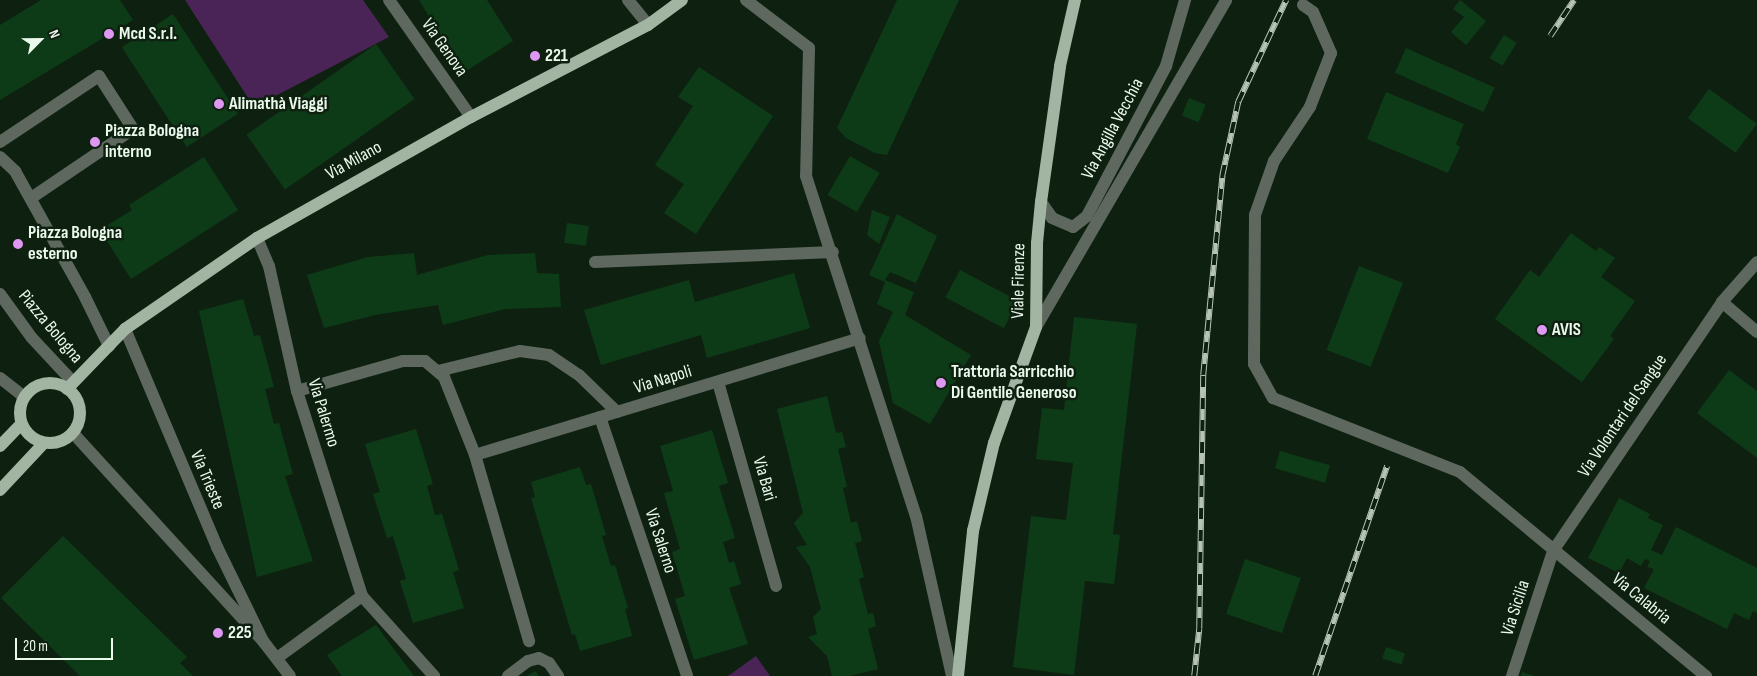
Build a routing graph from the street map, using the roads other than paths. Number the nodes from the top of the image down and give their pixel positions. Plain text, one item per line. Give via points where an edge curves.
1 (389, 0) edge
2 (628, 0) edge
3 (682, 0) edge
4 (746, 0) edge
5 (1075, 0) edge
6 (1185, 0) edge
7 (1226, 0) edge
8 (1303, 5) dead end
9 (648, 25) junction
10 (471, 117) junction
11 (0, 142) edge
12 (0, 157) edge
13 (31, 198) junction
14 (1042, 202) junction
15 (256, 238) junction
16 (833, 252) junction
17 (595, 262) dead end
18 (1757, 262) edge
19 (0, 294) edge
20 (1722, 302) junction
21 (1036, 327) junction
22 (125, 330) junction
23 (1757, 332) edge
24 (860, 338) junction
25 (109, 346) junction
26 (438, 372) junction
27 (0, 378) edge
28 (718, 382) junction
29 (70, 385) junction
30 (297, 391) junction
31 (24, 397) junction
32 (617, 412) junction
33 (600, 417) junction
34 (21, 424) junction
35 (73, 434) junction
36 (43, 444) junction
37 (0, 446) edge
38 (475, 455) junction
39 (0, 490) edge
40 (1553, 551) junction
41 (776, 586) dead end
42 (362, 596) junction
43 (263, 641) junction
44 (529, 641) dead end
45 (277, 658) junction
46 (290, 676) edge
47 (434, 676) edge
48 (508, 676) edge
49 (558, 676) edge
50 (686, 676) edge
51 (952, 676) edge
52 (958, 676) edge
53 (1512, 676) edge
54 (1706, 676) edge

1 - 10 street, Via Genova
2 - 9 street
3 - 9 main road, Via Milano
4 - 16 street via 809,48 806,176
5 - 14 main road, Viale Firenze via 1060,66
6 - 14 street, Via Angilla Vecchia via 1166,66 1087,216 1073,227 1052,218
7 - 21 street
8 - 40 street, Via Calabria via 1313,12 1331,53 1310,108 1274,161 1255,214 1254,364 1273,398 1460,472
9 - 10 main road, Via Milano
10 - 15 main road, Via Milano
11 - 13 street via 99,76 133,129
12 - 13 street, Piazza Bologna via 15,171
13 - 25 street, Piazza Bologna
14 - 21 main road, Viale Firenze via 1037,243
15 - 22 main road, Via Milano
15 - 30 street, Via Palermo via 269,266
16 - 17 street
16 - 24 street
18 - 20 street, Via Volontari del Sangue
19 - 29 street, Piazza Bologna
20 - 23 street
20 - 40 street, Via Volontari del Sangue
21 - 52 main road, Viale Firenze via 994,443 973,530
22 - 25 main road, Via Milano
22 - 43 street, Via Trieste via 217,547
24 - 28 street, Via Napoli
24 - 51 street via 916,516
25 - 29 main road, Via Milano
26 - 30 street via 425,361 403,361
26 - 32 street via 520,351 549,354 579,375
26 - 38 street via 444,377
27 - 31 street
28 - 32 street, Via Napoli
28 - 41 street, Via Bari
29 - 31 main road via 44,383
29 - 35 main road via 78,402 80,418
30 - 42 street, Via Palermo
31 - 34 main road via 19,410
32 - 33 street, Via Napoli
33 - 38 street, Via Napoli
33 - 50 street, Via Salerno
34 - 36 main road via 30,437
34 - 37 main road
35 - 36 main road via 59,442
35 - 43 street, Via Trieste
36 - 39 main road
38 - 44 street
40 - 53 street, Via Sicilia
40 - 54 street, Via Calabria
42 - 45 street
42 - 47 street, Via Palermo
43 - 45 street, Via Trieste
45 - 46 street, Via Trieste
48 - 49 street via 528,661 539,658 549,663

